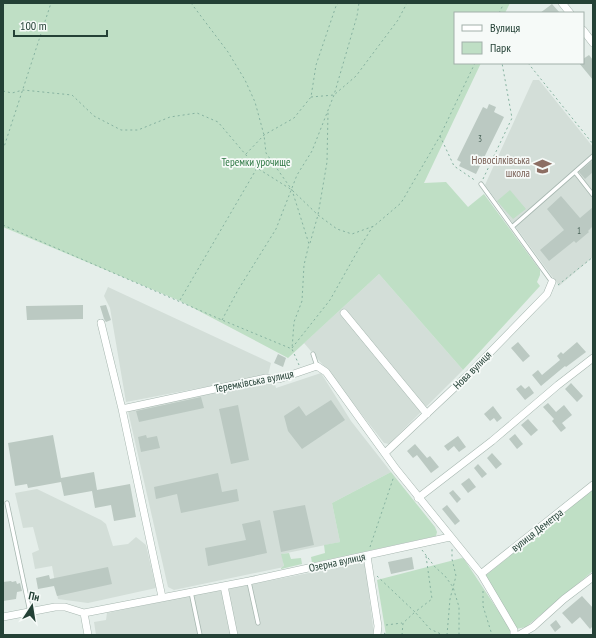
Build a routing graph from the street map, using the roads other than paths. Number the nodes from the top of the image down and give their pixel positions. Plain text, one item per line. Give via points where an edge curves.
1 (562, 3) edge
2 (569, 12) edge
3 (584, 31) edge
4 (593, 43) edge
5 (593, 156) edge
6 (575, 172) junction
7 (481, 184) road end
8 (593, 195) edge
9 (512, 227) junction
10 (552, 282) joint
11 (344, 313) dead end
12 (101, 323) dead end
13 (313, 354) dead end
14 (593, 358) edge
15 (317, 366) junction
16 (122, 409) junction
17 (427, 414) junction
18 (385, 453) junction
19 (593, 485) edge
20 (418, 498) junction
21 (7, 503) dead end
22 (451, 539) junction
23 (367, 556) junction
24 (481, 574) junction
25 (593, 577) edge
26 (249, 580) junction
27 (224, 586) junction
28 (191, 591) junction
29 (162, 597) junction
30 (30, 612) junction
31 (84, 613) junction
32 (3, 617) edge
33 (258, 623) dead end
34 (88, 635) edge
35 (200, 635) edge
36 (234, 635) edge
37 (377, 635) edge
38 (514, 635) edge
39 (519, 635) edge

1 - 2 street
3 - 4 street
5 - 6 lane
6 - 8 lane
6 - 9 lane
7 - 9 lane
9 - 10 lane
10 - 17 street, Нова вулиця via 547,294
11 - 17 street
12 - 16 street
13 - 15 lane
14 - 20 street
15 - 16 street, Теремківська вулиця via 279,378 266,378
15 - 18 street via 326,372
16 - 29 street
17 - 18 street, Нова вулиця
18 - 20 street
19 - 24 street, вулиця Деметра
20 - 22 street
21 - 30 lane
22 - 23 street, Озерна вулиця
22 - 24 street
23 - 26 street, Озерна вулиця
23 - 37 street via 378,626
24 - 38 street via 514,630
25 - 39 street via 533,627
26 - 27 street, Озерна вулиця
26 - 33 lane
27 - 28 street, Озерна вулиця
27 - 36 street
28 - 29 street, Озерна вулиця
28 - 35 lane
29 - 31 street, Озерна вулиця
30 - 31 street via 65,607
30 - 32 street
31 - 34 street

